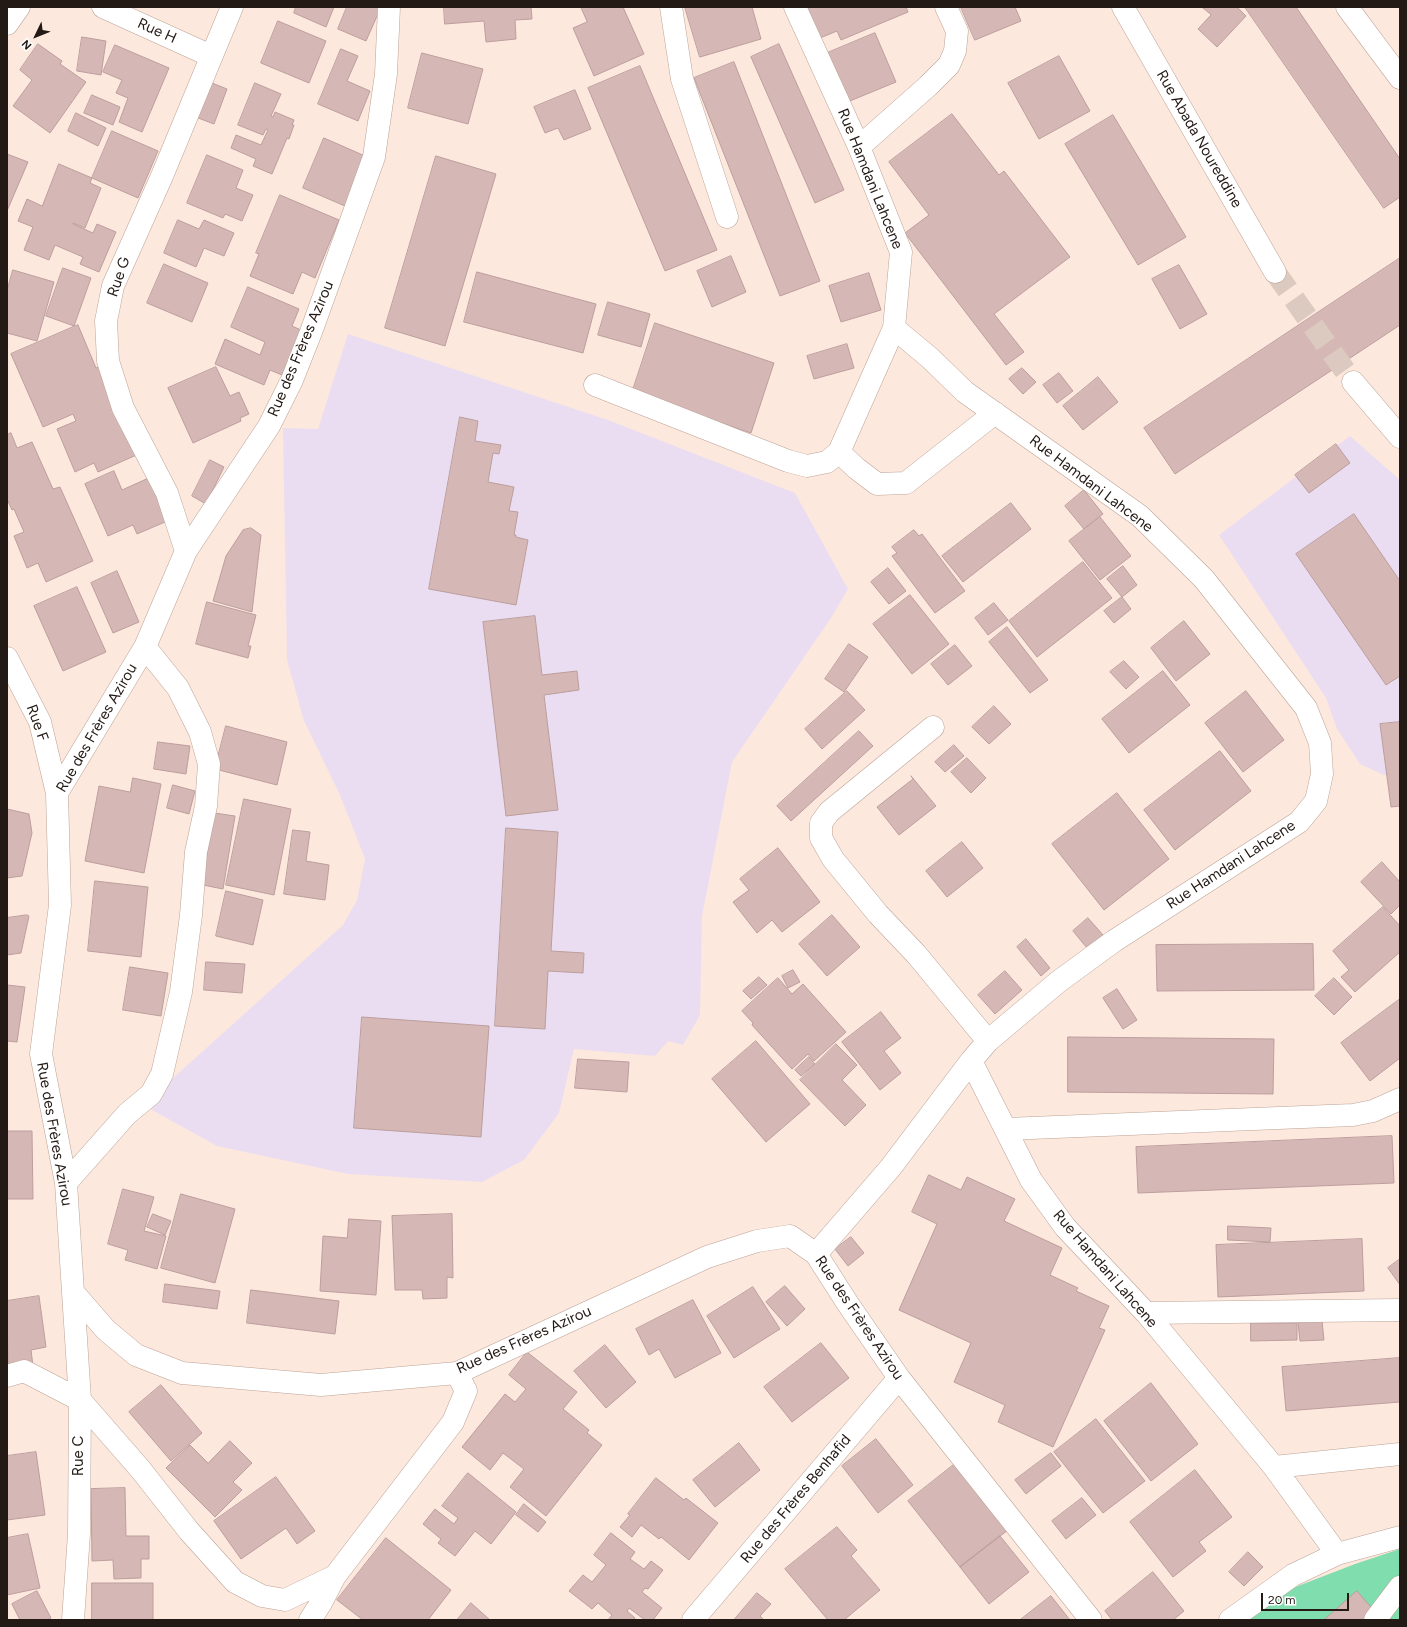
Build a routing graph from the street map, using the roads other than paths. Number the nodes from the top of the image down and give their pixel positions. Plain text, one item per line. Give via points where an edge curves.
1 (19, 7) edge
2 (103, 7) edge
3 (232, 7) edge
4 (389, 7) edge
5 (672, 7) edge
6 (795, 7) edge
7 (946, 7) edge
8 (1123, 7) edge
9 (1347, 7) edge
10 (7, 24) edge
11 (211, 56) junction
12 (1400, 78) edge
13 (859, 147) junction
14 (727, 217) dead end
15 (1275, 272) tunnel mouth
16 (894, 328) junction
17 (1353, 382) tunnel mouth
18 (595, 385) dead end
19 (995, 413) junction
20 (1400, 437) edge
21 (839, 452) junction
22 (186, 551) junction
23 (145, 647) junction
24 (7, 658) edge
25 (933, 726) dead end
26 (57, 793) junction
27 (988, 1041) junction
28 (971, 1061) junction
29 (1400, 1099) edge
30 (1006, 1129) junction
31 (66, 1183) junction
32 (816, 1254) junction
33 (73, 1292) junction
34 (1400, 1310) edge
35 (1146, 1313) junction
36 (457, 1372) junction
37 (7, 1376) edge
38 (899, 1378) junction
39 (80, 1400) junction
40 (1400, 1454) edge
41 (1274, 1467) junction
42 (1400, 1537) edge
43 (1336, 1554) junction
44 (335, 1576) junction
45 (1400, 1587) edge
46 (73, 1620) edge
47 (310, 1620) edge
48 (693, 1620) edge
49 (1091, 1620) edge
50 (1230, 1620) edge
51 (1375, 1620) edge

1 - 10 street
2 - 11 street, Rue H
3 - 11 street, Rue G
4 - 22 street, Rue des Frères Azirou via 386,74 374,157 312,332 269,426
5 - 14 street via 682,79
6 - 13 street, Rue Hamdani Lahcene
7 - 13 street via 957,32 955,52 949,65
8 - 15 street, Rue Abada Noureddine
9 - 12 street
11 - 22 street, Rue G via 114,286 106,321 108,361 123,408 167,493
13 - 16 street, Rue Hamdani Lahcene via 901,252
16 - 19 street, Rue Hamdani Lahcene via 965,392
16 - 21 street
17 - 20 street
18 - 21 street via 806,466 827,462
19 - 21 street via 906,482 877,484
19 - 27 street, Rue Hamdani Lahcene via 1140,516 1204,579 1306,708 1320,743 1322,774 1316,801 1299,822 1114,941 1058,982
22 - 23 street, Rue des Frères Azirou
23 - 26 street, Rue des Frères Azirou
23 - 31 street via 178,688 200,732 209,764 206,806 196,852 181,992 162,1074 151,1094 127,1114
24 - 26 street, Rue F via 40,722
25 - 27 street via 829,812 821,823 821,838 833,859 878,914 916,954
26 - 31 street, Rue des Frères Azirou via 60,905 41,1054
27 - 28 street, Rue Hamdani Lahcene
28 - 30 street, Rue Hamdani Lahcene
28 - 32 street via 891,1167
29 - 30 street via 1373,1112 1353,1115
30 - 35 street, Rue Hamdani Lahcene via 1031,1180 1065,1227
31 - 33 street, Rue des Frères Azirou
32 - 36 street, Rue des Frères Azirou via 790,1236 757,1241 707,1257
32 - 38 street, Rue des Frères Azirou
33 - 36 street, Rue des Frères Azirou via 106,1330 136,1355 182,1373 321,1386
33 - 39 street, Rue C
34 - 35 street
35 - 41 street, Rue Hamdani Lahcene
36 - 44 street via 466,1391 453,1422
37 - 39 street via 24,1371
38 - 48 street, Rue des Frères Benhafid
38 - 49 street, Rue des Frères Azirou
39 - 44 street via 235,1582 262,1596 285,1600
39 - 46 street, Rue C via 79,1534
40 - 41 street
41 - 43 street, Rue Hamdani Lahcene
42 - 43 street
43 - 50 street via 1293,1576
44 - 47 street
45 - 51 street

